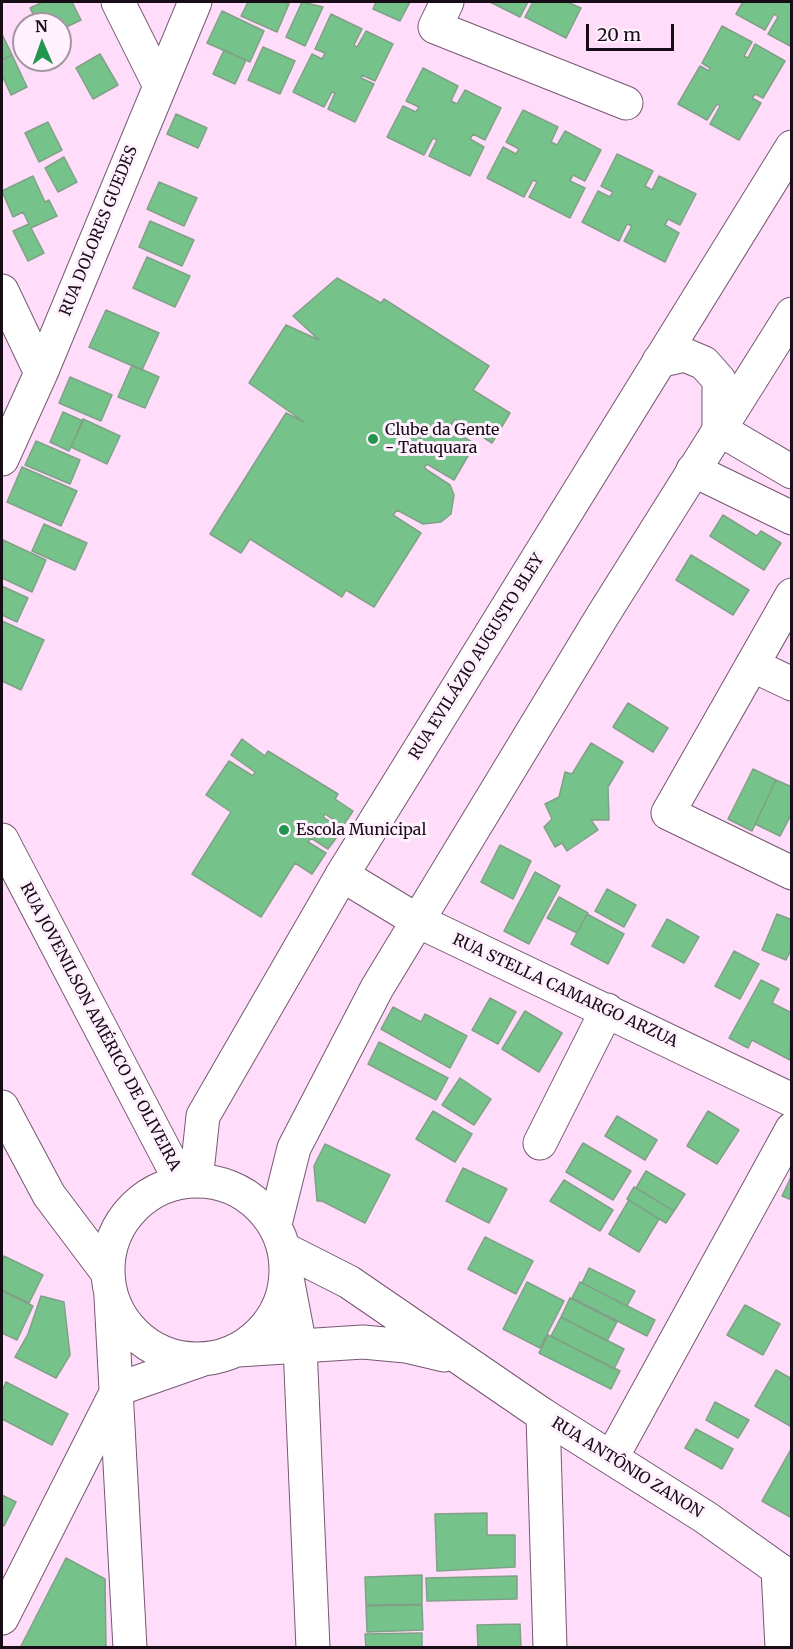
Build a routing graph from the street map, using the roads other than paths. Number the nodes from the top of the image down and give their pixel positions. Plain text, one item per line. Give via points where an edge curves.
1 (118, 2) edge
2 (195, 2) edge
3 (447, 2) edge
4 (159, 84) junction
5 (626, 103) dead end
6 (792, 147) edge
7 (2, 291) edge
8 (792, 314) edge
9 (659, 361) junction
10 (40, 373) junction
11 (719, 429) junction
12 (2, 459) edge
13 (693, 470) junction
14 (792, 472) edge
15 (792, 518) edge
16 (792, 596) edge
17 (752, 665) junction
18 (792, 684) edge
19 (2, 840) edge
20 (792, 873) edge
21 (342, 875) junction
22 (418, 921) junction
23 (607, 1010) junction
24 (792, 1100) edge
25 (2, 1107) edge
26 (148, 1116) junction
27 (203, 1116) junction
28 (792, 1129) edge
29 (540, 1143) dead end
30 (189, 1181) junction
31 (282, 1250) junction
32 (109, 1284) junction
33 (300, 1346) junction
34 (238, 1350) junction
35 (460, 1359) junction
36 (201, 1360) junction
37 (118, 1389) junction
38 (543, 1415) junction
39 (612, 1457) junction
40 (785, 1574) edge
41 (2, 1618) edge
42 (130, 1647) edge
43 (313, 1647) edge
44 (550, 1647) edge
45 (783, 1647) edge

1 - 4 street
2 - 4 street, RUA DOLORES GUEDES
3 - 5 street via 435,27
4 - 10 street, RUA DOLORES GUEDES
6 - 9 street, RUA EVILÁZIO AUGUSTO BLEY
7 - 10 street
8 - 11 street
9 - 11 street via 684,356 704,363 719,381
9 - 21 street, RUA EVILÁZIO AUGUSTO BLEY
10 - 12 street, RUA DOLORES GUEDES
11 - 13 street
11 - 14 street
13 - 15 street
13 - 22 street
16 - 17 street
17 - 18 street
17 - 20 street via 668,813
19 - 26 street, RUA JOVENILSON AMÉRICO DE OLIVEIRA
21 - 22 street, RUA STELLA CAMARGO ARZUA
21 - 27 street, RUA EVILÁZIO AUGUSTO BLEY
22 - 23 street, RUA STELLA CAMARGO ARZUA
22 - 31 street via 377,988 294,1148
23 - 24 street, RUA STELLA CAMARGO ARZUA
23 - 29 street
25 - 32 street via 49,1195
26 - 27 street
26 - 30 street, RUA JOVENILSON AMÉRICO DE OLIVEIRA
27 - 30 street, RUA EVILÁZIO AUGUSTO BLEY
28 - 39 street
30 - 31 street via 219,1184 241,1192 260,1206
30 - 32 street via 157,1190 137,1204 120,1224 111,1247
31 - 33 street
31 - 34 street via 279,1307 262,1332
31 - 35 street, RUA ANTÔNIO ZANON via 349,1282
32 - 36 street via 124,1323 145,1343 172,1356
32 - 37 street
33 - 34 street, RUA ANTÔNIO ZANON
33 - 35 street, RUA ANTÔNIO ZANON via 363,1342 406,1346
33 - 43 street
34 - 36 street
35 - 38 street, RUA ANTÔNIO ZANON
36 - 37 street
37 - 41 street
37 - 42 street
38 - 39 street, RUA ANTÔNIO ZANON
38 - 44 street
39 - 40 street, RUA ANTÔNIO ZANON
40 - 45 street

